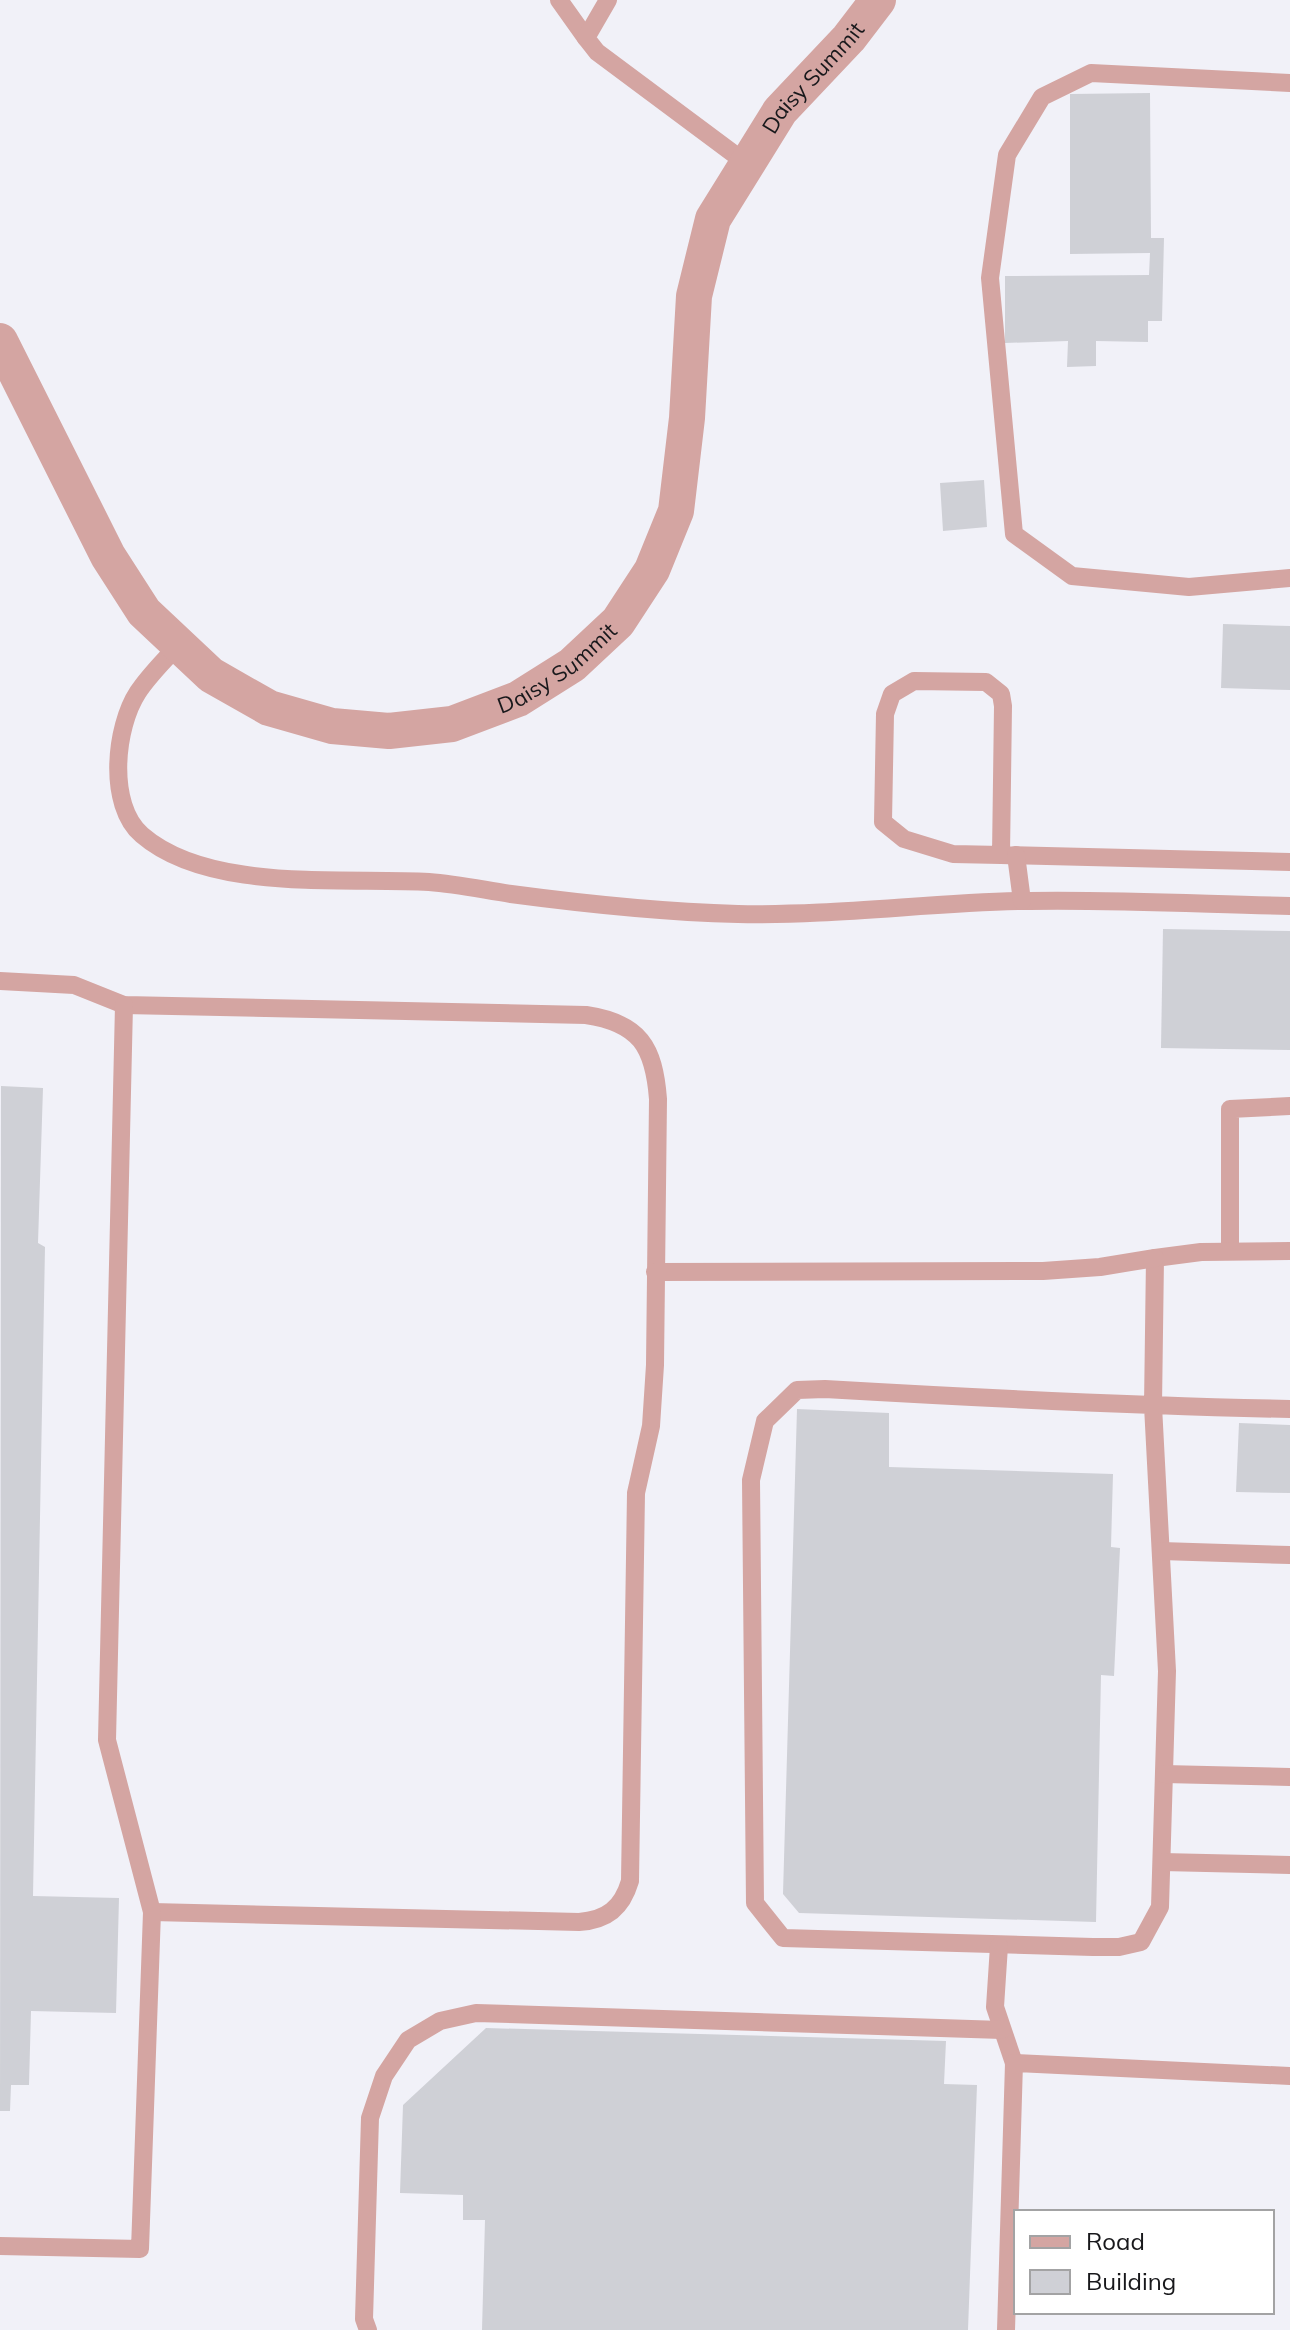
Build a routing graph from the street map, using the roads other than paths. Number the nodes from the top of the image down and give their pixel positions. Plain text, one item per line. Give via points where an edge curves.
1 (559, 0) edge
2 (608, 0) edge
3 (878, 0) edge
4 (586, 38) junction
5 (1290, 83) edge
6 (746, 163) junction
7 (0, 341) edge
8 (1290, 578) edge
9 (178, 645) junction
10 (1008, 855) junction
11 (1290, 862) edge
12 (1022, 901) junction
13 (1290, 906) edge
14 (0, 981) edge
15 (124, 1005) junction
16 (1290, 1106) edge
17 (1230, 1251) junction
18 (1290, 1251) edge
19 (1155, 1258) junction
20 (655, 1272) junction
21 (1153, 1406) junction
22 (1290, 1409) edge
23 (1161, 1551) junction
24 (1290, 1555) edge
25 (1164, 1774) junction
26 (1290, 1777) edge
27 (1162, 1862) junction
28 (1290, 1865) edge
29 (152, 1912) junction
30 (999, 1946) junction
31 (1002, 2030) junction
32 (1014, 2063) junction
33 (1290, 2076) edge
34 (0, 2246) edge
35 (368, 2330) edge
36 (1006, 2330) edge

1 - 4 lane
2 - 4 lane
3 - 6 street, Daisy Summit via 780,111
4 - 6 lane via 605,60
5 - 8 lane via 1091,73 1042,97 1007,155 990,278 1014,534 1072,576 1189,587
6 - 9 street, Daisy Summit via 713,219 694,296 676,511 652,570 618,622 572,665 518,699 452,724 389,731 332,726 269,708 211,675
7 - 9 street, Daisy Summit via 108,556 144,612
9 - 12 lane via 136,694 117,753 120,788 129,819 140,834 171,855 212,870 312,880 431,882 669,912 834,912
10 - 10 lane via 953,854 904,839 883,822 885,714 892,694 914,681 986,682 1001,694
10 - 11 lane
10 - 12 lane
12 - 13 lane
14 - 15 lane via 74,985
15 - 20 lane via 614,1019 639,1037 656,1069
15 - 29 lane via 107,1740
16 - 17 lane via 1230,1109
17 - 18 lane
17 - 19 lane
19 - 20 lane via 1043,1271
19 - 21 lane
20 - 29 lane via 651,1426 636,1493 630,1881 617,1909 593,1921 565,1923
21 - 22 lane
21 - 23 lane
21 - 30 lane via 797,1390 765,1421 751,1480 755,1903 783,1938
23 - 24 lane
23 - 25 lane via 1167,1671
25 - 26 lane
25 - 27 lane
27 - 28 lane
27 - 30 lane via 1160,1907 1141,1942 1119,1947
29 - 34 lane via 140,2249
30 - 31 lane via 995,2007
31 - 32 lane
31 - 35 lane via 476,2013 440,2021 408,2040 384,2076 370,2118 364,2319
32 - 33 lane
32 - 36 lane

